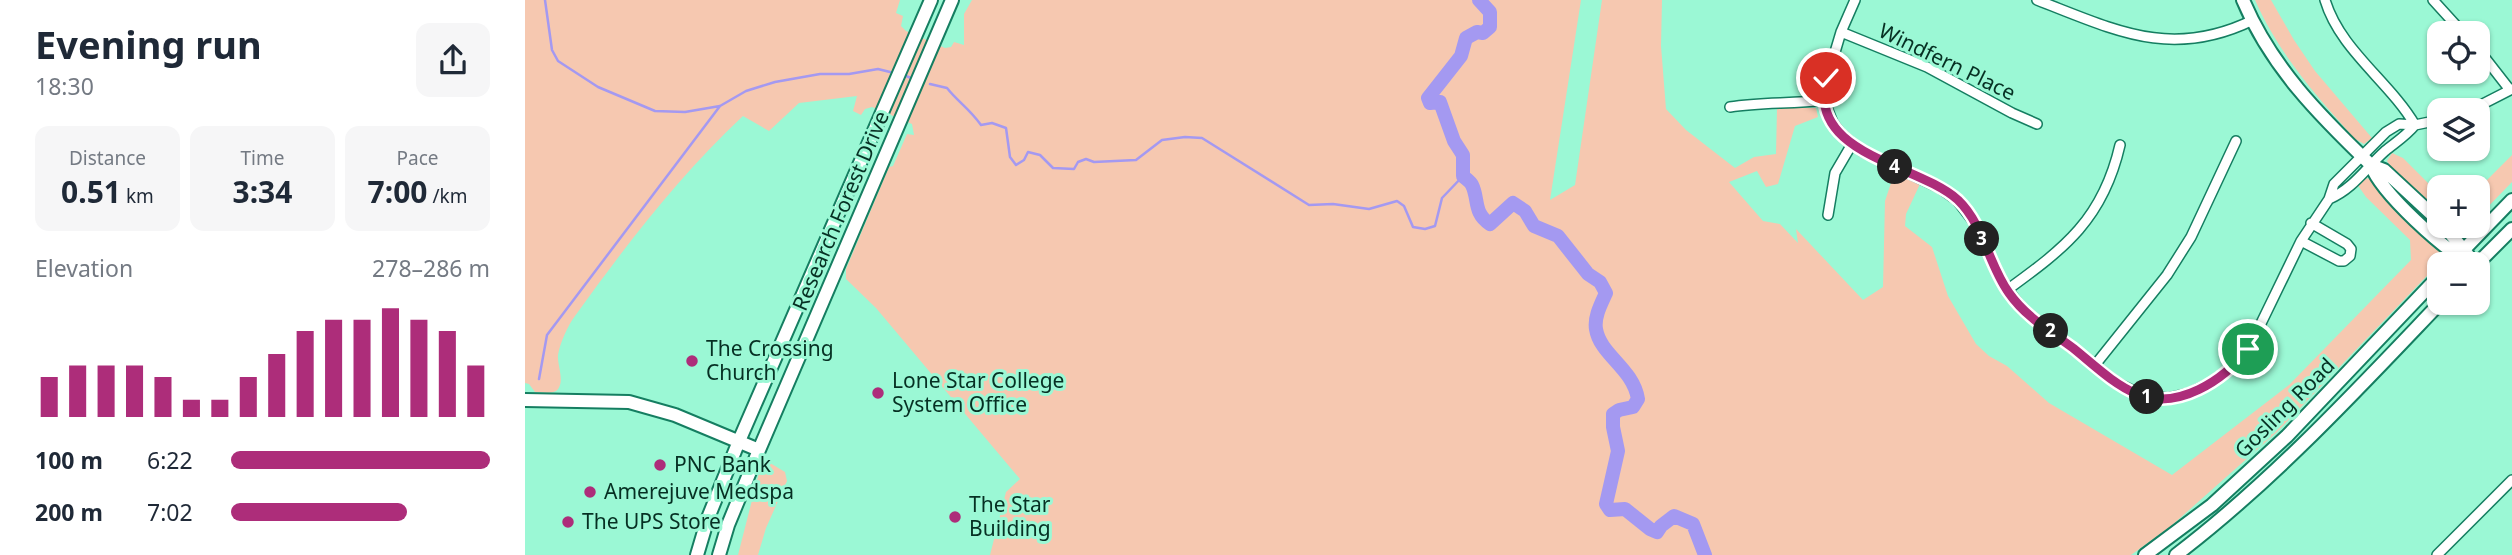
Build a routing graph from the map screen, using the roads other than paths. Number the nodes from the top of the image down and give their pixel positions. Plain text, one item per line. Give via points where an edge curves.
1 (930, 0) edge
2 (952, 0) edge
3 (1855, 0) edge
4 (2036, 0) edge
5 (2243, 0) edge
6 (2325, 0) edge
7 (2433, 0) edge
8 (2253, 20) junction
9 (2452, 21) edge
10 (1842, 32) junction
11 (2490, 64) edge
12 (2511, 90) edge
13 (1824, 100) junction
14 (2490, 100) edge
15 (1730, 107) dead end
16 (2427, 123) edge
17 (2037, 124) dead end
18 (2415, 125) junction
19 (2236, 141) dead end
20 (1852, 144) junction
21 (2120, 145) dead end
22 (2361, 156) junction
23 (2371, 165) junction
24 (2329, 199) junction
25 (2512, 200) edge
26 (2427, 210) edge
27 (1828, 215) dead end
28 (2311, 223) junction
29 (2512, 229) edge
30 (2301, 241) junction
31 (2452, 252) edge
32 (2462, 252) edge
33 (2487, 252) edge
34 (2427, 289) edge
35 (2007, 290) junction
36 (2428, 315) edge
37 (2095, 365) junction
38 (525, 400) edge
39 (739, 441) junction
40 (759, 450) junction
41 (2510, 486) edge
42 (697, 555) edge
43 (719, 555) edge
44 (2145, 555) edge
45 (2176, 555) edge
46 (2437, 555) edge

1 - 39 main road, Research Forest Drive
2 - 40 main road, Research Forest Drive
3 - 10 street
4 - 8 street via 2138,37 2206,37
5 - 8 main road
6 - 18 street via 2343,38
7 - 9 street
8 - 22 main road via 2292,83
10 - 13 street via 1826,78
10 - 17 street, Windfern Place via 1927,67
11 - 12 street
12 - 14 street
13 - 15 street
13 - 20 street via 1833,123
16 - 18 street
18 - 22 street via 2399,124
18 - 23 street
19 - 37 street via 2168,275
20 - 27 street via 1835,173
20 - 35 street via 1957,200 1977,226
21 - 35 street via 2108,184 2086,222 2053,257
22 - 23 main road
22 - 24 street via 2334,184
23 - 24 street via 2343,193
23 - 26 main road via 2384,170
23 - 31 main road via 2376,178
24 - 28 street
25 - 32 main road
28 - 30 street
28 - 30 street via 2347,244 2350,256 2339,261
29 - 33 main road
30 - 37 street via 2248,349 2211,383 2178,396 2144,396
34 - 44 main road, Gosling Road via 2287,436 2212,505
35 - 37 street via 2023,310
36 - 45 main road, Gosling Road via 2300,449 2224,519
38 - 39 main road via 629,402
39 - 40 main road
39 - 42 main road, Research Forest Drive
40 - 43 main road, Research Forest Drive
41 - 46 street

